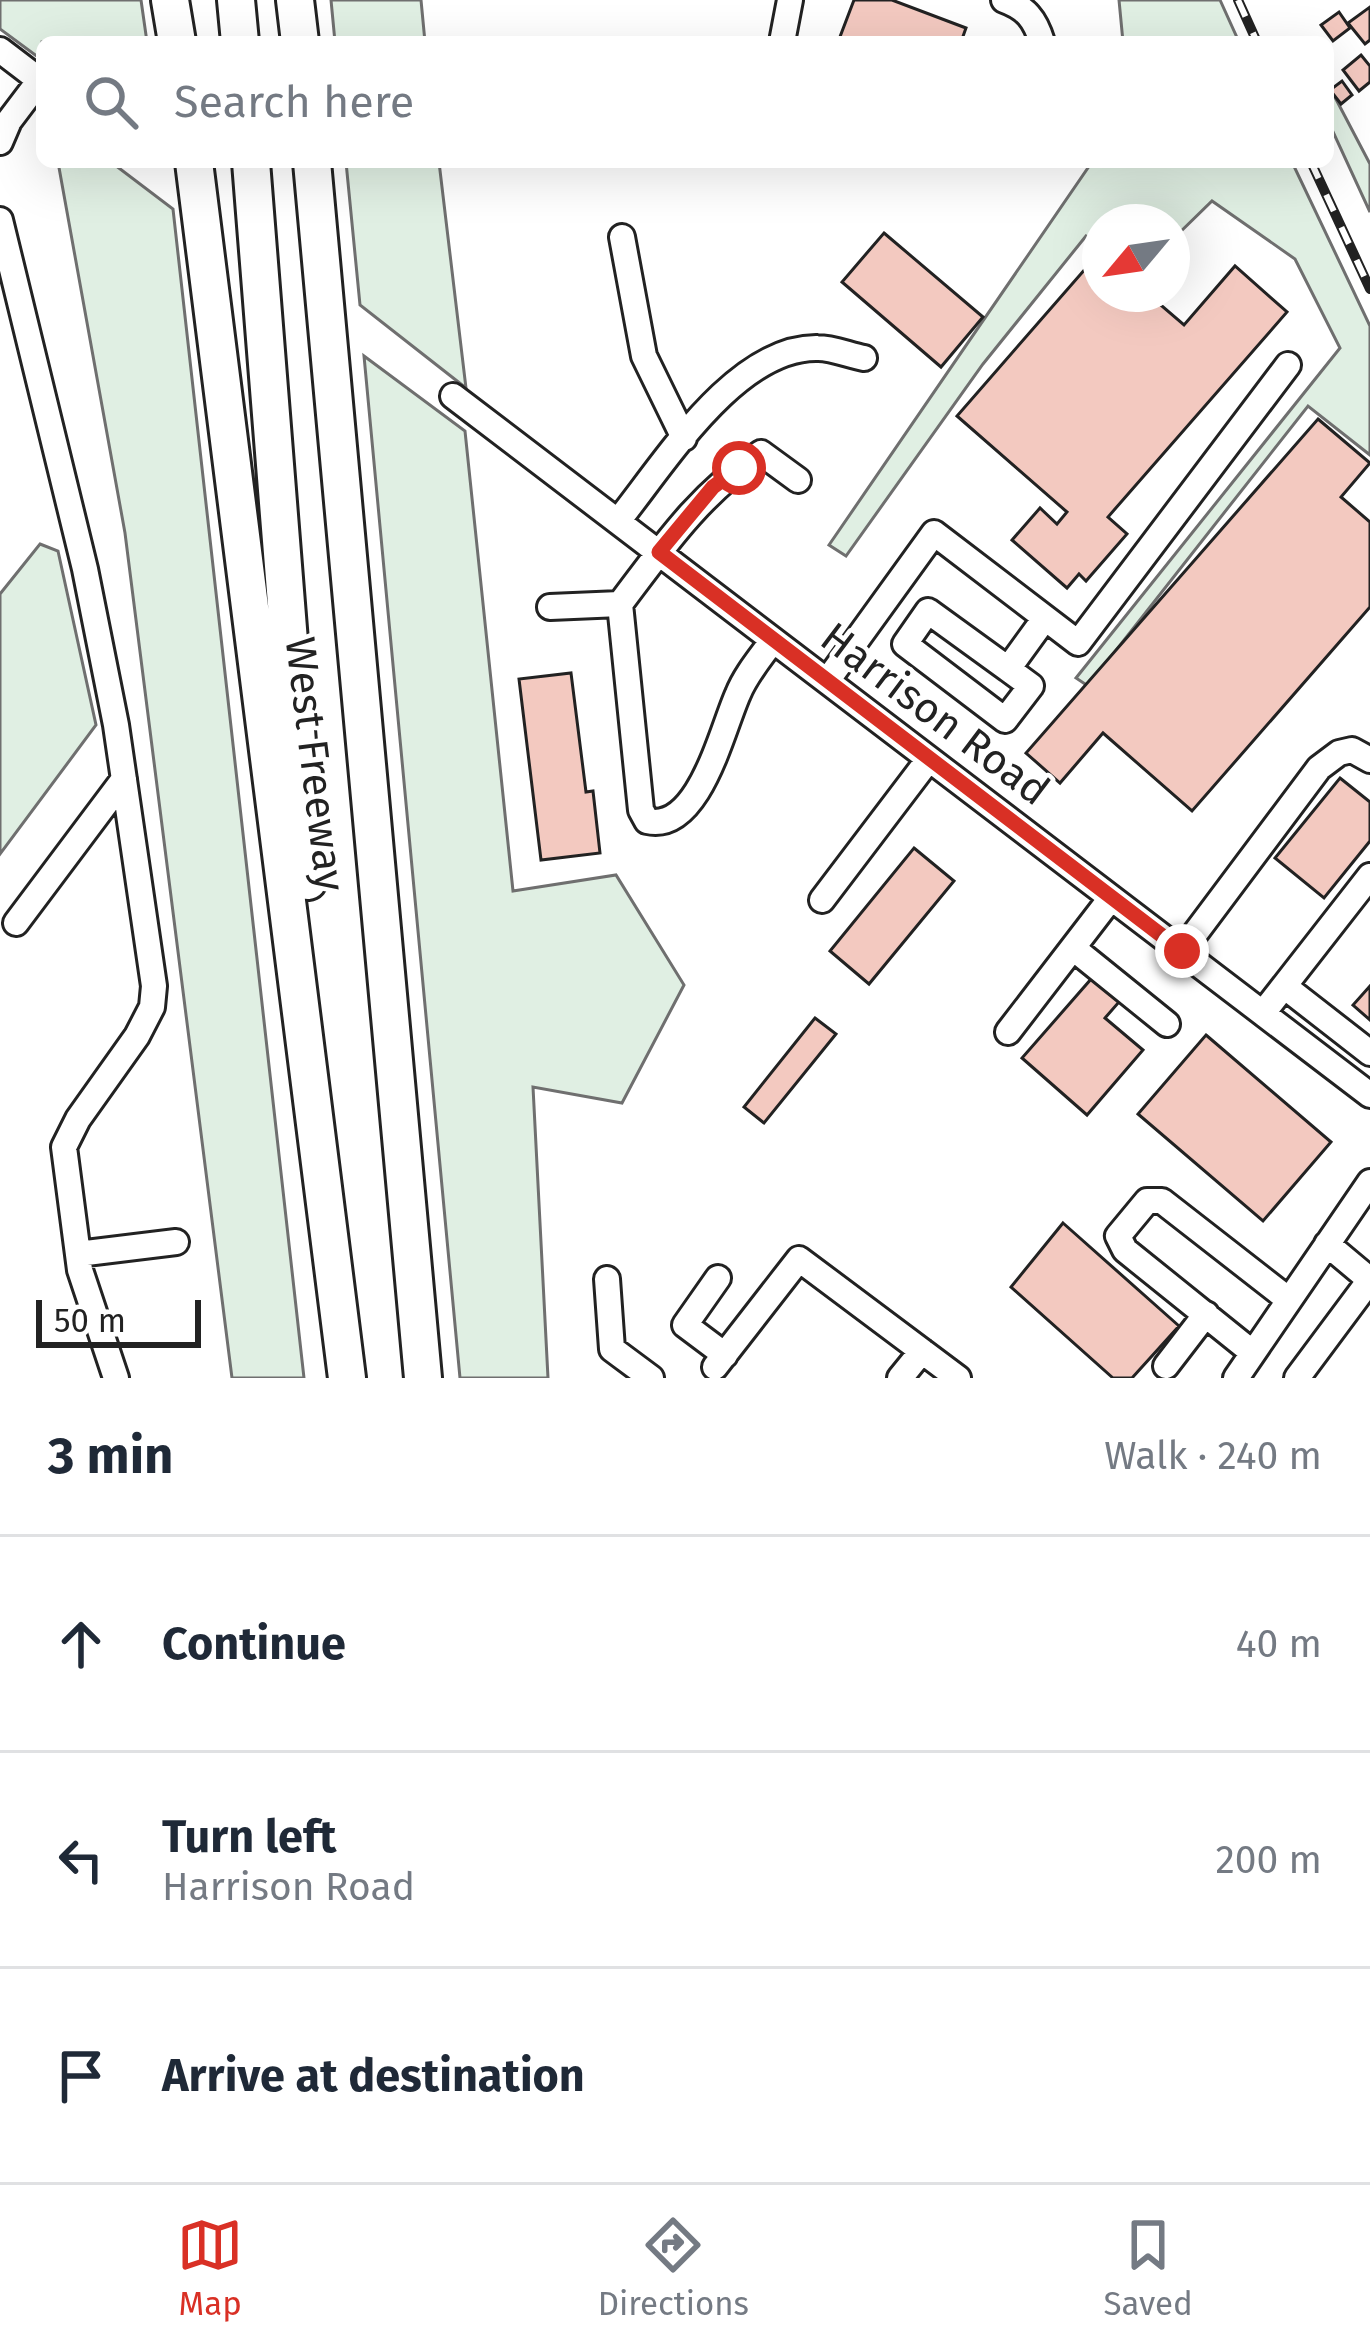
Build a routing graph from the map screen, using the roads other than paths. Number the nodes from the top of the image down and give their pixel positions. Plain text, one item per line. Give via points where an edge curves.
1 (170, 0) edge
2 (236, 0) edge
3 (295, 0) edge
4 (790, 0) edge
5 (1004, 0) edge
6 (176, 36) edge
7 (239, 36) edge
8 (299, 36) edge
9 (783, 36) edge
10 (1040, 36) edge
11 (0, 50) edge
12 (36, 77) edge
13 (36, 87) edge
14 (0, 142) edge
15 (195, 168) edge
16 (251, 168) edge
17 (313, 168) edge
18 (2, 237) edge
19 (622, 238) dead end
20 (864, 358) dead end
21 (1288, 365) dead end
22 (453, 395) dead end
23 (684, 438) junction
24 (798, 480) dead end
25 (618, 521) junction
26 (659, 552) junction
27 (620, 604) junction
28 (550, 608) dead end
29 (1045, 618) junction
30 (773, 640) junction
31 (1008, 669) junction
32 (827, 681) junction
33 (929, 759) junction
34 (1370, 760) edge
35 (124, 779) junction
36 (1370, 876) edge
37 (1111, 898) junction
38 (822, 900) dead end
39 (16, 923) dead end
40 (1073, 948) junction
41 (1182, 951) junction
42 (1284, 986) junction
43 (1263, 1013) junction
44 (1167, 1024) dead end
45 (1008, 1032) dead end
46 (1370, 1053) edge
47 (1370, 1095) edge
48 (1370, 1182) edge
49 (176, 1242) dead end
50 (1327, 1244) junction
51 (78, 1254) junction
52 (718, 1278) dead end
53 (607, 1280) dead end
54 (1289, 1300) junction
55 (1206, 1314) junction
56 (342, 1334) junction
57 (922, 1351) junction
58 (1253, 1353) junction
59 (1166, 1366) dead end
60 (719, 1369) edge
61 (116, 1378) edge
62 (346, 1378) edge
63 (423, 1378) edge
64 (651, 1378) edge
65 (900, 1378) edge
66 (958, 1378) edge
67 (1236, 1378) edge
68 (1297, 1378) edge

1 - 6 highway
2 - 7 highway
3 - 8 highway
4 - 9 street
5 - 10 street via 1020,6
11 - 12 street
13 - 14 street
15 - 56 highway, West Freeway
16 - 56 highway
17 - 63 highway, West Freeway
18 - 35 street via 85,569
19 - 23 street via 644,356
20 - 23 street via 817,348 778,356 715,400
21 - 29 street via 1078,643
22 - 25 street, Harrison Road
23 - 25 street
24 - 26 street via 761,453 713,487
25 - 26 street, Harrison Road
26 - 27 street
26 - 30 street, Harrison Road
27 - 28 street
27 - 30 street via 647,821 676,817 694,794 737,696
29 - 31 street
29 - 32 street via 934,533
30 - 32 street, Harrison Road
31 - 31 street via 928,611 905,644 1005,720 1031,686
32 - 33 street, Harrison Road
33 - 37 street, Harrison Road
33 - 38 street
34 - 41 street via 1352,750 1319,768
35 - 39 street
35 - 51 street via 152,1007 64,1148
36 - 42 street
37 - 40 street
37 - 41 street, Harrison Road
40 - 44 street
40 - 45 street
41 - 43 street, Harrison Road
42 - 43 street
42 - 46 street
43 - 47 street, Harrison Road
48 - 50 street
49 - 51 street
50 - 54 street
50 - 68 street via 1370,1280
51 - 61 street
52 - 60 street via 685,1324
53 - 64 street via 612,1349
54 - 55 street via 1162,1201 1147,1201 1118,1236 1125,1250
54 - 58 street
55 - 58 street
55 - 59 street
56 - 62 highway, West Freeway
57 - 60 street via 799,1259
57 - 65 street
57 - 66 street
58 - 67 street

